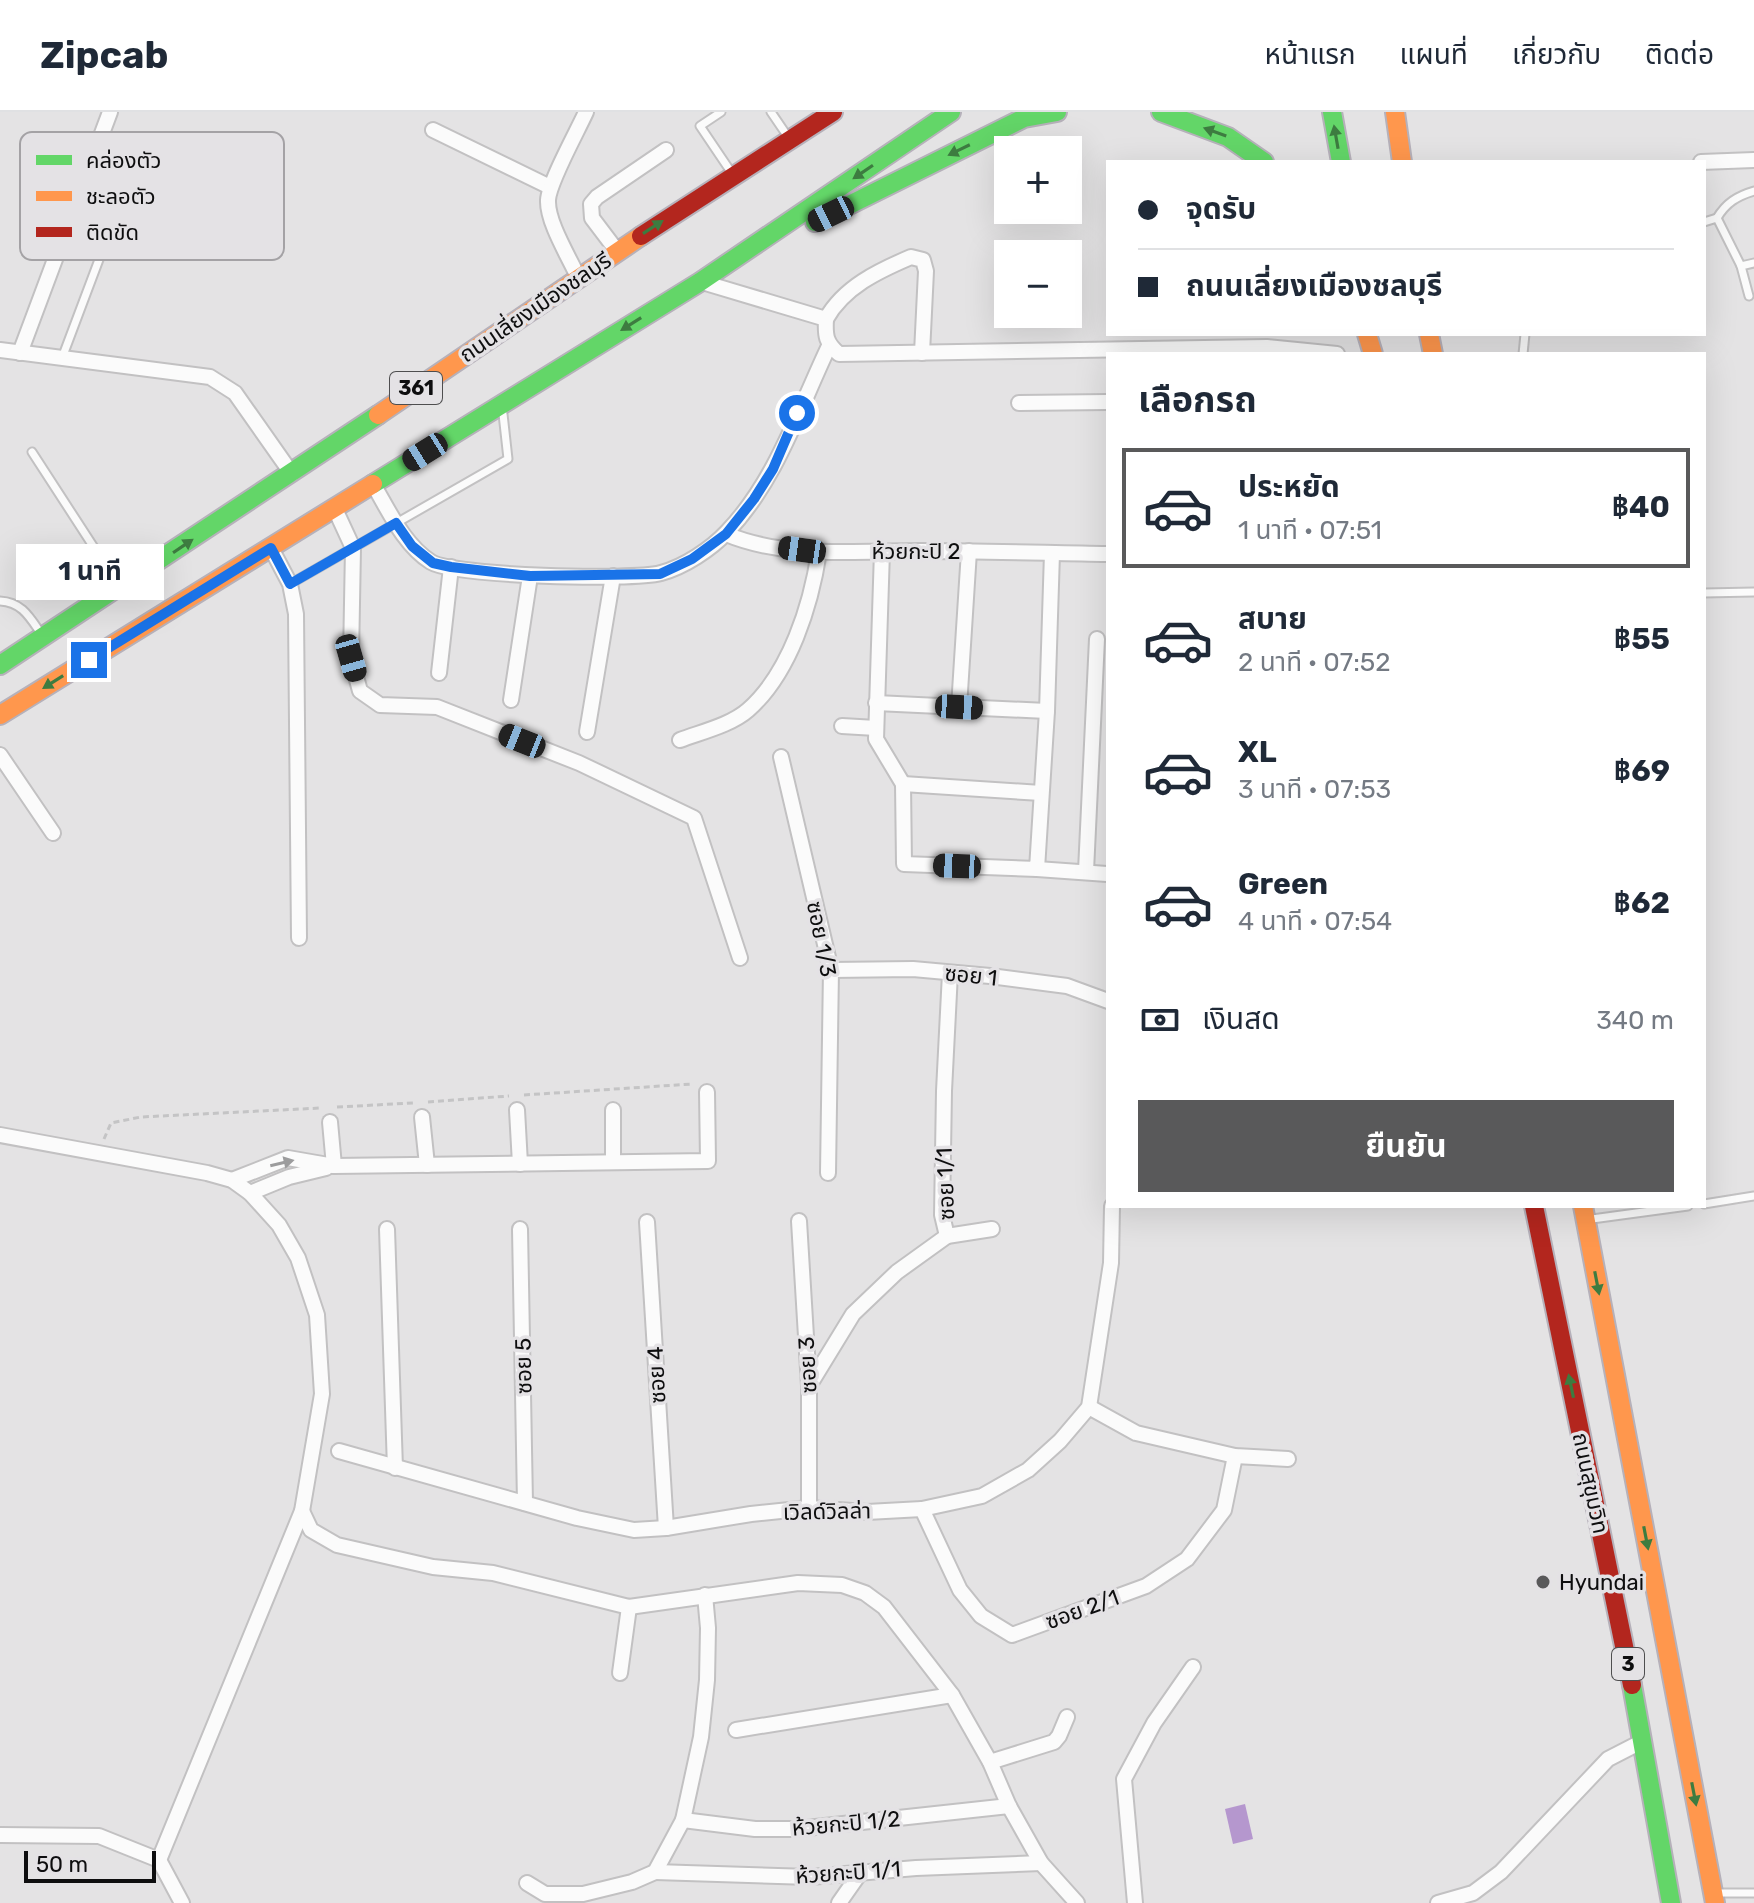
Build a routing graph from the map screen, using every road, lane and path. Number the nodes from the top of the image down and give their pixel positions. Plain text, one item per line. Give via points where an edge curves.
1 (110, 112) edge
2 (586, 112) edge
3 (721, 112) edge
4 (771, 112) edge
5 (833, 112) edge
6 (951, 112) edge
7 (1057, 112) edge
8 (1161, 112) edge
9 (1332, 112) edge
10 (1395, 112) edge
11 (433, 130) dead end
12 (103, 132) edge
13 (789, 139) junction
14 (666, 150) dead end
15 (1261, 160) edge
16 (1341, 160) edge
17 (1402, 160) edge
18 (1754, 160) edge
19 (1706, 162) edge
20 (733, 174) junction
21 (550, 187) junction
22 (1754, 191) edge
23 (1717, 218) junction
24 (1706, 221) edge
25 (617, 251) junction
26 (55, 260) edge
27 (99, 260) edge
28 (1754, 263) edge
29 (1741, 266) junction
30 (721, 268) junction
31 (578, 277) junction
32 (700, 282) junction
33 (1749, 296) dead end
34 (826, 319) junction
35 (829, 346) junction
36 (0, 350) edge
37 (1216, 351) edge
38 (1317, 352) edge
39 (20, 353) junction
40 (922, 353) junction
41 (62, 360) junction
42 (1106, 402) edge
43 (1019, 403) dead end
44 (502, 404) junction
45 (32, 452) dead end
46 (292, 474) junction
47 (373, 484) junction
48 (335, 509) junction
49 (396, 523) junction
50 (726, 534) junction
51 (271, 548) junction
52 (353, 548) junction
53 (882, 551) junction
54 (969, 551) junction
55 (819, 552) junction
56 (1052, 553) junction
57 (1106, 554) edge
58 (451, 567) junction
59 (530, 576) junction
60 (613, 576) junction
61 (1744, 582) dead end
62 (290, 584) junction
63 (120, 588) junction
64 (1744, 592) junction
65 (1754, 592) edge
66 (1706, 593) edge
67 (0, 601) edge
68 (43, 637) junction
69 (1097, 639) dead end
70 (0, 665) edge
71 (439, 673) dead end
72 (511, 700) dead end
73 (876, 703) junction
74 (959, 707) junction
75 (1047, 711) junction
76 (0, 715) edge
77 (842, 726) dead end
78 (876, 728) junction
79 (587, 732) dead end
80 (680, 740) dead end
81 (0, 755) edge
82 (781, 757) dead end
83 (903, 784) junction
84 (1041, 793) junction
85 (53, 833) dead end
86 (1037, 869) junction
87 (1086, 871) junction
88 (1106, 874) edge
89 (299, 938) dead end
90 (740, 958) dead end
91 (831, 970) junction
92 (950, 973) junction
93 (1106, 1000) edge
94 (707, 1092) joint
95 (517, 1110) dead end
96 (613, 1110) dead end
97 (422, 1117) dead end
98 (330, 1122) dead end
99 (0, 1135) edge
100 (99, 1153) junction
101 (613, 1162) junction
102 (520, 1164) junction
103 (427, 1165) junction
104 (334, 1166) junction
105 (828, 1173) dead end
106 (232, 1180) junction
107 (250, 1193) junction
108 (1754, 1196) edge
109 (1706, 1204) edge
110 (1112, 1208) edge
111 (1534, 1208) edge
112 (1658, 1208) edge
113 (1584, 1213) edge
114 (799, 1221) dead end
115 (647, 1222) dead end
116 (387, 1229) dead end
117 (520, 1229) dead end
118 (992, 1229) dead end
119 (947, 1236) junction
120 (809, 1386) junction
121 (1089, 1407) junction
122 (339, 1451) dead end
123 (1235, 1456) junction
124 (1288, 1459) dead end
125 (395, 1468) junction
126 (525, 1503) junction
127 (809, 1508) junction
128 (922, 1509) junction
129 (302, 1511) junction
130 (666, 1528) junction
131 (705, 1595) junction
132 (629, 1607) junction
133 (1193, 1667) dead end
134 (620, 1673) dead end
135 (952, 1695) junction
136 (1067, 1717) dead end
137 (736, 1730) dead end
138 (1643, 1741) junction
139 (990, 1762) junction
140 (1009, 1806) junction
141 (683, 1820) junction
142 (0, 1835) edge
143 (159, 1860) junction
144 (1041, 1863) junction
145 (655, 1872) junction
146 (860, 1873) junction
147 (527, 1883) dead end
148 (1754, 1893) edge
149 (1714, 1898) edge
150 (182, 1903) edge
151 (839, 1903) edge
152 (1077, 1903) edge
153 (1135, 1903) edge
154 (1438, 1903) edge
155 (1671, 1903) edge

1 - 12 street
2 - 21 street
3 - 20 lane via 700,126
4 - 13 lane
5 - 13 main road, ถนนเลี่ยงเมืองชลบุรี / 361
6 -> 30 main road, 361
7 -> 30 main road via 1024,118
15 -> 8 main road via 1228,137
16 -> 9 main road
10 - 17 main road
11 - 21 street
13 - 20 main road, ถนนเลี่ยงเมืองชลบุรี / 361
14 - 25 street via 591,204 592,218
18 - 19 street
25 -> 20 main road, ถนนเลี่ยงเมืองชลบุรี / 361
21 - 31 street via 552,220
22 - 23 lane via 1740,195
23 - 24 lane
23 - 29 lane
25 - 31 main road, ถนนเลี่ยงเมืองชลบุรี / 361
26 - 39 street
27 - 41 lane
28 - 29 lane
29 - 33 lane
30 - 32 main road, 361
31 - 46 main road, ถนนเลี่ยงเมืองชลบุรี / 361
32 - 34 street
32 -> 44 main road, 361
34 - 35 street
34 - 40 street via 835,303 860,282 911,257 923,260
35 - 40 street via 839,354
35 - 50 street via 773,469
36 - 39 street
37 - 38 street via 1267,347
37 - 40 street
39 - 41 street
41 - 46 street via 210,377 235,393
42 - 43 street
44 - 47 main road, 361
44 - 49 lane via 508,459
45 - 63 lane
63 -> 46 main road, ถนนเลี่ยงเมืองชลบุรี / 361
47 - 48 main road, 361
47 - 49 street
48 - 51 main road, 361
48 - 52 street
49 - 52 lane
49 - 58 street via 433,563
50 - 55 street, ห้วยกะปิ 2 via 748,543
50 - 60 street via 660,574
51 - 62 street
51 -> 76 main road, 361
52 - 62 lane
52 - 90 street via 351,658 360,691 380,705 437,707 579,763 694,818
53 - 54 street, ห้วยกะปิ 2
53 - 55 street, ห้วยกะปิ 2
53 - 73 street
54 - 56 street, ห้วยกะปิ 2
54 - 74 street
55 - 80 street via 807,610 773,681 747,711
56 - 57 street, ห้วยกะปิ 2
56 - 75 street
58 - 59 street
58 - 71 street
59 - 60 street
59 - 72 street
60 - 79 street
61 - 64 lane
62 - 89 street via 296,614
63 - 68 main road, ถนนเลี่ยงเมืองชลบุรี / 361
64 - 65 lane
64 - 66 lane
67 - 68 lane via 25,610
68 - 70 main road, ถนนเลี่ยงเมืองชลบุรี / 361
69 - 87 street
73 - 74 street
73 - 78 street
74 - 75 street
75 - 84 street
77 - 78 street
78 - 83 street via 876,739
81 - 85 street
82 - 91 street, ซอย 1/3
83 - 84 street
83 - 86 street via 904,864
84 - 86 street
86 - 87 street
87 - 88 street
91 - 92 street, ซอย 1
91 - 105 street, ซอย 1/3
92 - 93 street, ซอย 1 via 1067,986
92 - 119 street, ซอย 1/1 via 942,1215
94 - 100 path via 701,1083 141,1117 111,1123
94 - 101 street via 708,1161
95 - 102 street
96 - 101 street
97 - 103 street
98 - 104 street
99 - 100 street
100 - 106 street
101 - 102 street
102 - 103 street
103 - 104 street
106 -> 104 street via 288,1158
104 - 107 street
106 - 107 street
107 - 129 street via 279,1225 298,1258 317,1315 322,1394
108 - 109 lane
110 - 121 street via 1111,1263
138 -> 111 main road, ถนนสุขุมวิท / 3
112 - 113 lane
113 -> 149 main road, ถนนสุขุมวิท / 3
114 - 120 street, ซอย 3
115 - 130 street, ซอย 4
116 - 125 street
117 - 126 street, ซอย 5
118 - 119 street
119 - 120 street, ซอย 1/1 via 897,1272 853,1314
120 - 127 street, ซอย 3
121 - 123 street via 1136,1433
121 - 128 street, เวิลด์วิลล่า via 1028,1470 982,1496
122 - 125 street, เวิลด์วิลล่า
123 - 124 street
123 - 128 street, ซอย 2/1 via 1224,1510 1187,1559 1146,1586 1012,1635 981,1616 960,1590
125 - 126 street, เวิลด์วิลล่า
126 - 130 street, เวิลด์วิลล่า via 634,1530
127 - 128 street, เวิลด์วิลล่า
127 - 130 street, เวิลด์วิลล่า
129 - 132 street via 311,1530 337,1545 433,1567 493,1573
129 - 143 street
131 - 132 street
131 - 135 street via 798,1583 842,1585 865,1593 884,1607
131 - 141 street via 707,1680
132 - 134 street
133 - 153 street via 1124,1779
135 - 137 street
135 - 139 street
136 - 139 street via 1054,1742
138 - 154 street via 1608,1759 1501,1872 1473,1893
138 - 155 main road, ถนนสุขุมวิท / 3
139 - 140 street
140 - 141 street, ห้วยกะปิ 1/2 via 797,1829
140 - 144 street
141 - 145 street
142 - 143 street via 99,1836
143 - 150 street
144 - 146 street, ห้วยกะปิ 1/1
144 - 152 street
145 - 146 street, ห้วยกะปิ 1/1 via 810,1877
145 - 147 street via 583,1894 545,1894
146 - 151 street
148 - 149 lane

